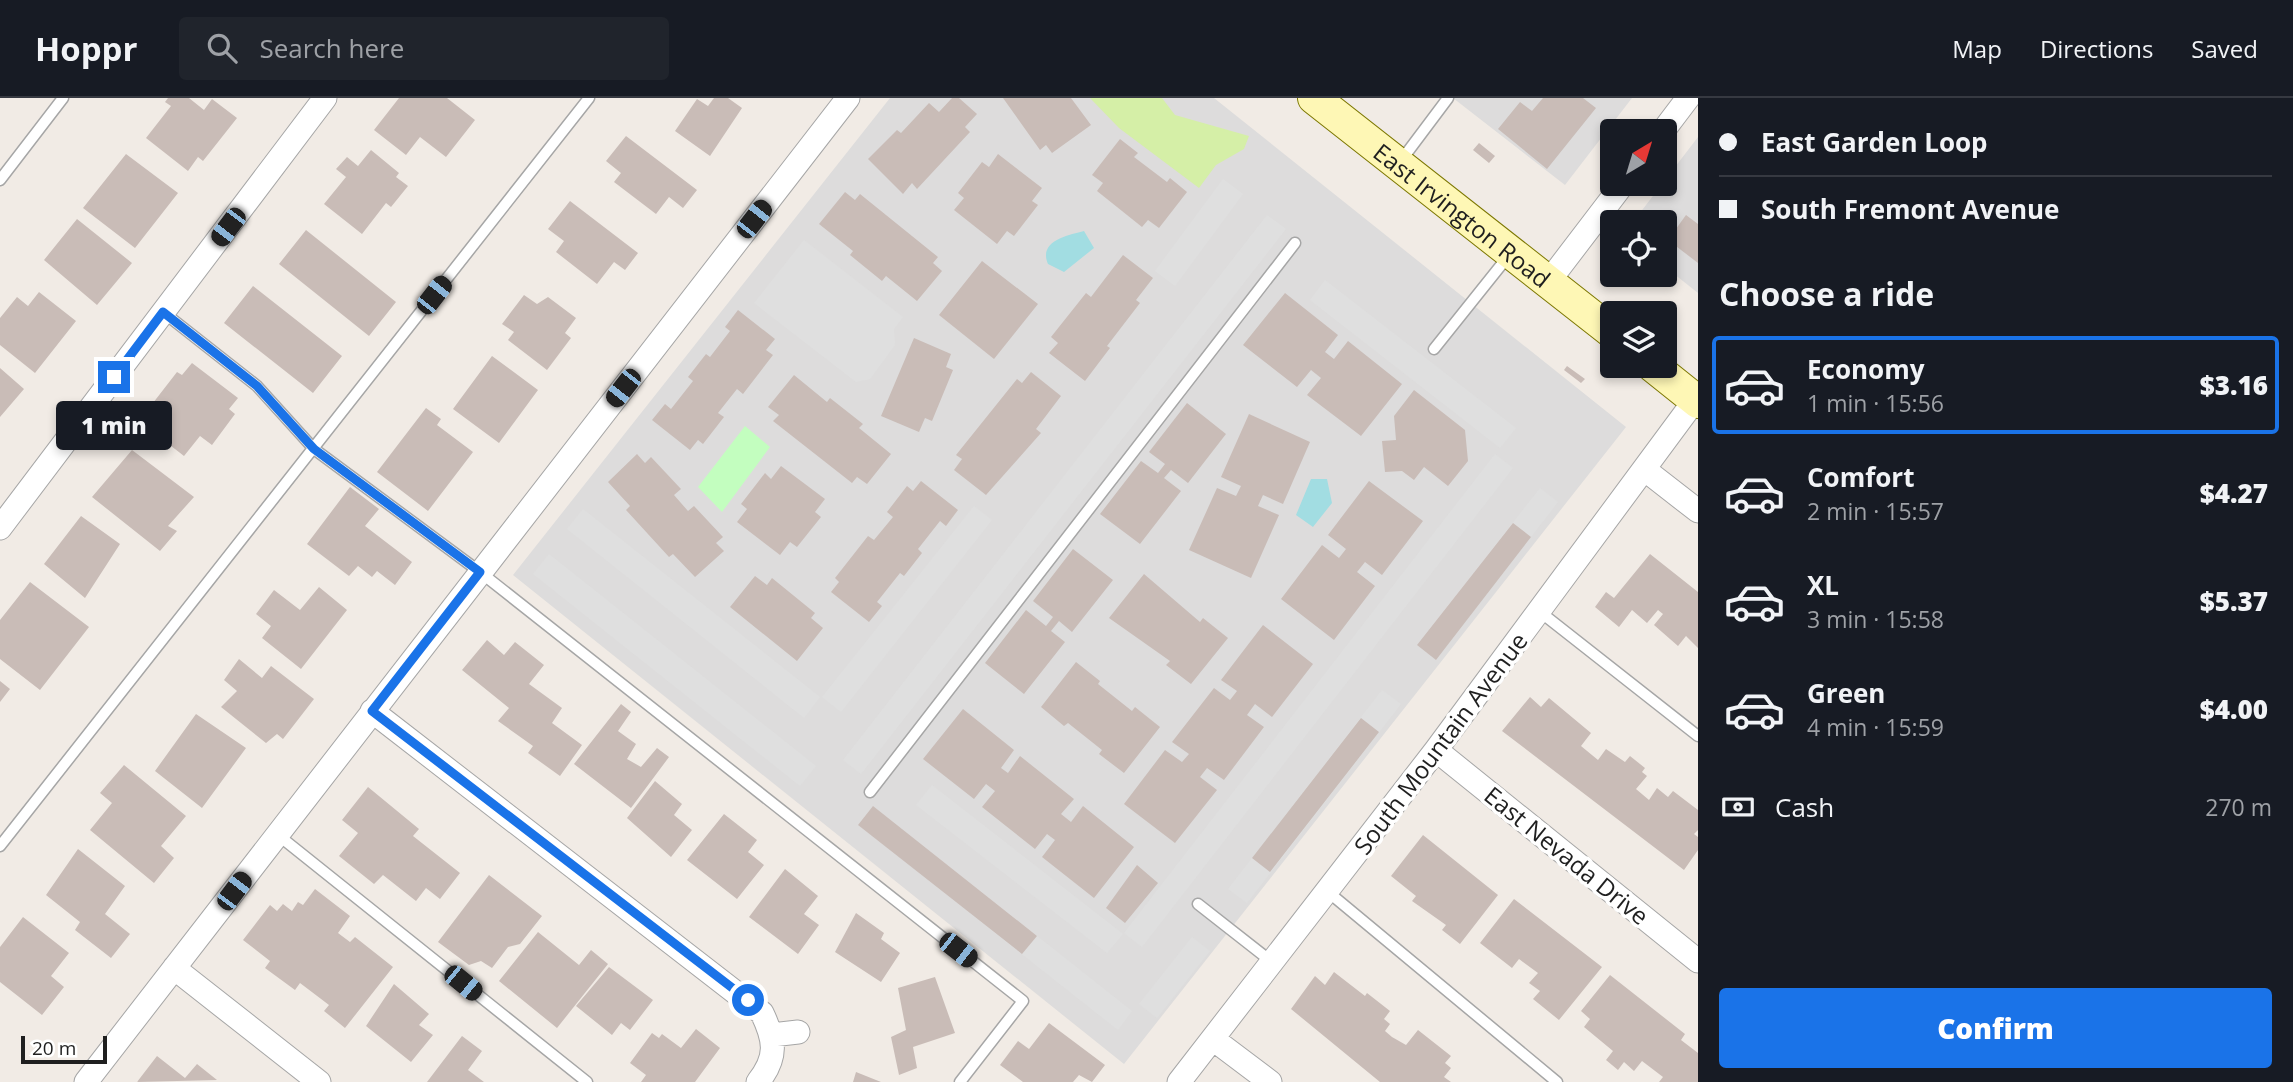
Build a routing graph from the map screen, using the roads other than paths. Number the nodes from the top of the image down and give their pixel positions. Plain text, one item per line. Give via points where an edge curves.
1 (63, 98) edge
2 (325, 98) edge
3 (589, 98) edge
4 (848, 98) edge
5 (1314, 98) edge
6 (1448, 98) edge
7 (1688, 98) edge
8 (1672, 119) edge
9 (1398, 164) junction
10 (0, 180) edge
11 (1614, 196) edge
12 (1295, 243) dead end
13 (1512, 252) junction
14 (1549, 281) junction
15 (163, 312) junction
16 (1600, 322) edge
17 (1434, 349) dead end
18 (1669, 378) edge
19 (1697, 399) edge
20 (314, 449) junction
21 (1644, 470) junction
22 (1698, 511) edge
23 (0, 528) edge
24 (480, 572) junction
25 (1539, 611) junction
26 (372, 711) junction
27 (1698, 736) edge
28 (1436, 750) junction
29 (870, 792) dead end
30 (277, 834) junction
31 (0, 846) edge
32 (1327, 891) junction
33 (1198, 904) dead end
34 (1698, 961) edge
35 (1272, 962) junction
36 (174, 968) junction
37 (798, 1032) dead end
38 (772, 1035) junction
39 (1213, 1039) junction
40 (86, 1082) edge
41 (319, 1082) edge
42 (587, 1082) edge
43 (758, 1082) edge
44 (960, 1082) edge
45 (1179, 1082) edge
46 (1270, 1082) edge
47 (1557, 1082) edge

1 - 10 lane
2 - 15 street
3 - 20 lane
4 - 24 street
5 - 9 main road, East Irvington Road
6 - 9 lane
7 - 8 street
9 - 13 main road, East Irvington Road
11 - 14 street
12 - 29 lane
13 - 14 main road, East Irvington Road
13 - 17 lane
14 - 16 main road, East Irvington Road
15 - 20 lane via 257,386
15 - 23 street
18 - 19 main road
19 - 21 street, South Mountain Avenue
20 - 24 lane
20 - 31 lane
21 - 22 street
21 - 25 street, South Mountain Avenue
24 - 26 street
24 - 44 lane via 1023,1001
25 - 27 lane
25 - 28 street, South Mountain Avenue
26 - 30 street
26 - 38 street via 748,1000 762,1013
28 - 32 street, South Mountain Avenue
28 - 34 street, East Nevada Drive
30 - 36 street
30 - 42 lane
32 - 35 street, South Mountain Avenue
32 - 47 lane
33 - 35 lane
35 - 39 street, South Mountain Avenue
36 - 40 street
36 - 41 street
37 - 38 street
38 - 43 street via 774,1056
39 - 45 street, South Mountain Avenue
39 - 46 street

